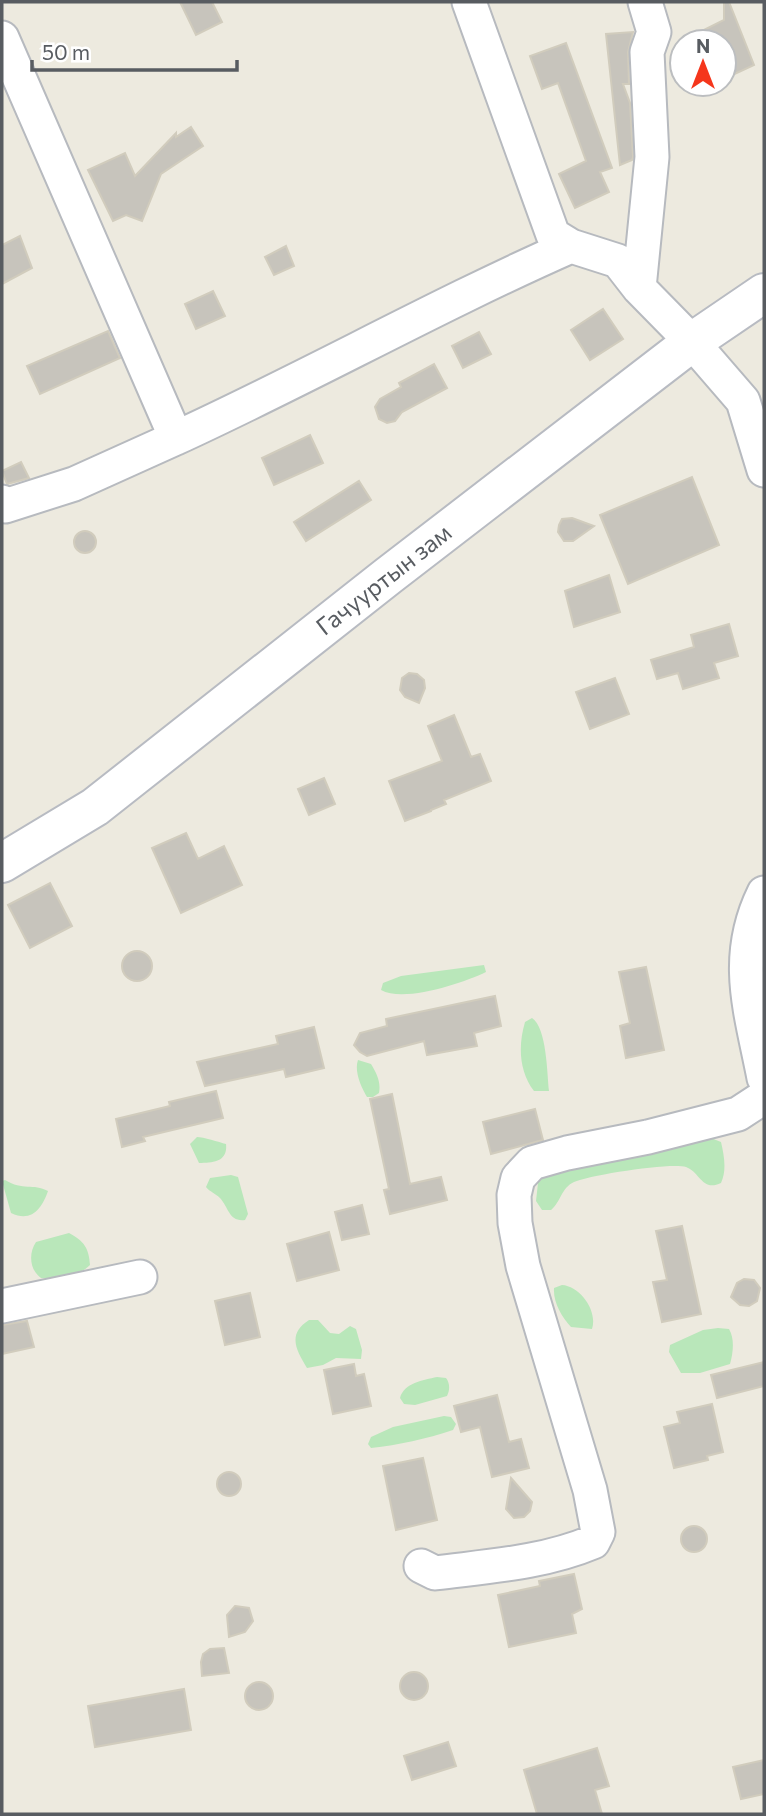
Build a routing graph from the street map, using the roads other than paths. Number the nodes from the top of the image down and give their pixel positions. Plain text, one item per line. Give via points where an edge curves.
1 (469, 2) edge
2 (645, 2) edge
3 (2, 38) edge
4 (571, 246) junction
5 (639, 288) junction
6 (764, 293) edge
7 (692, 342) junction
8 (176, 439) junction
9 (764, 470) edge
10 (3, 506) edge
11 (2, 863) edge
12 (764, 893) edge
13 (764, 1078) edge
14 (764, 1097) edge
15 (140, 1277) dead end
16 (2, 1306) edge
17 (421, 1566) dead end

1 - 4 street via 554,235
2 - 5 street via 654,33 647,52 652,157
3 - 8 street
4 - 5 street via 618,261
4 - 8 street
5 - 7 street
6 - 7 main road, Гачууртын зам
7 - 9 street via 743,401
7 - 11 main road, Гачууртын зам via 95,807
8 - 10 street via 74,484
12 - 13 street via 753,916 746,953 747,988
14 - 17 street via 738,1114 532,1163 518,1178 513,1195 523,1266 590,1490 598,1532 593,1542 534,1561 435,1573
15 - 16 street

